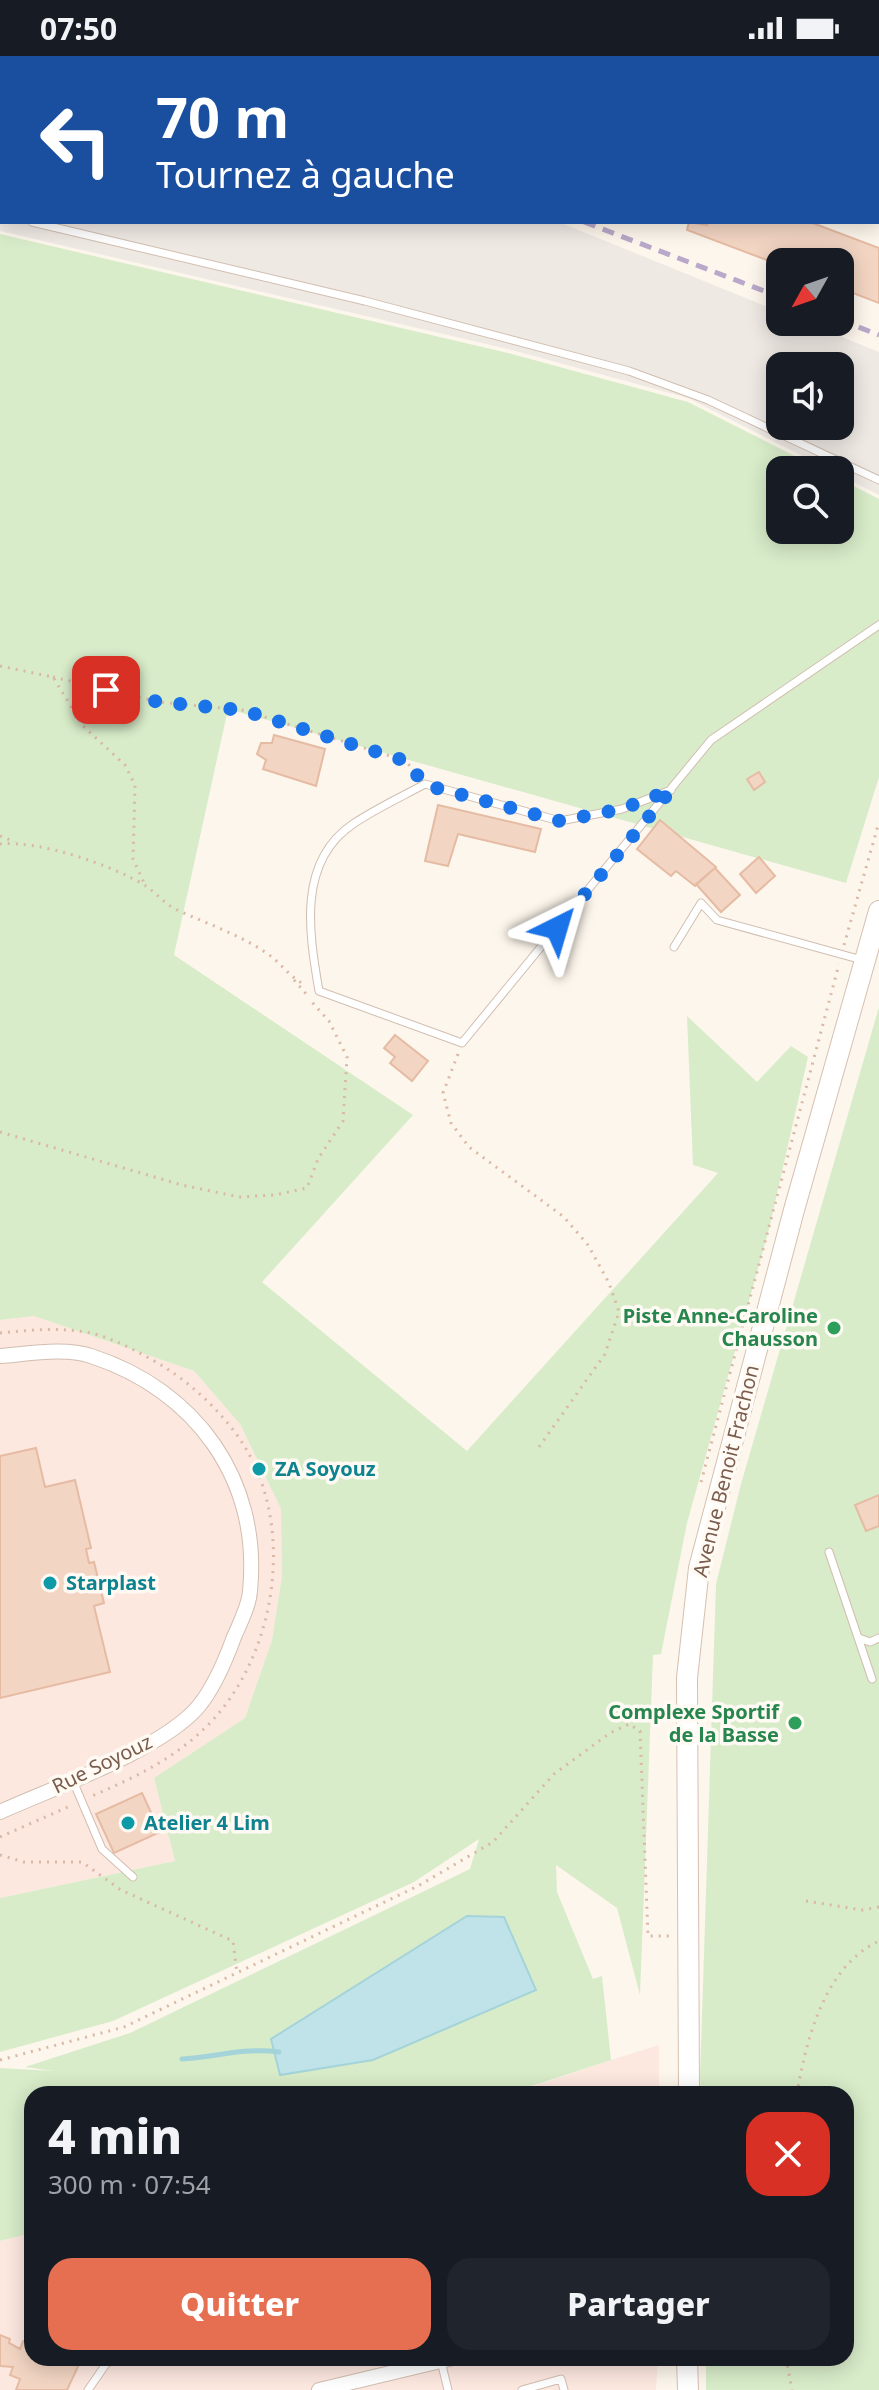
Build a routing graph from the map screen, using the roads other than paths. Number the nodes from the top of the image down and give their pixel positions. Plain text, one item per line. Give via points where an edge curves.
1 (40, 224) edge
2 (879, 480) edge
3 (879, 625) edge
4 (671, 790) junction
5 (879, 911) edge
6 (674, 947) dead end
7 (865, 961) junction
8 (0, 1356) edge
9 (829, 1552) dead end
10 (858, 1638) junction
11 (879, 1638) edge
12 (872, 1679) dead end
13 (72, 1779) junction
14 (0, 1812) edge
15 (133, 1877) dead end
16 (689, 2086) edge
17 (105, 2366) edge
18 (419, 2366) edge
19 (447, 2366) edge
20 (687, 2366) edge
21 (327, 2389) edge
22 (88, 2390) edge
23 (448, 2390) edge
24 (522, 2390) edge
25 (564, 2390) edge
26 (688, 2390) edge

1 - 2 lane via 629,371 708,400
3 - 4 lane via 711,740
4 - 4 lane via 462,1043 319,991 309,914 313,883 326,848 352,824 425,785 560,821 622,809
5 - 7 main road, Avenue Benoit Frachon
6 - 7 lane via 701,903 717,920
7 - 16 main road, Avenue Benoit Frachon via 699,1568 687,1678
8 - 13 street, Rue Soyouz via 87,1354 142,1376 191,1413 228,1465 250,1530 250,1594 229,1652 197,1707 147,1745
9 - 10 lane
10 - 11 lane
10 - 12 lane
13 - 14 street, Rue Soyouz
13 - 15 lane via 102,1849
17 - 22 lane
18 - 21 street
19 - 23 lane
20 - 26 main road
24 - 25 lane via 561,2379

